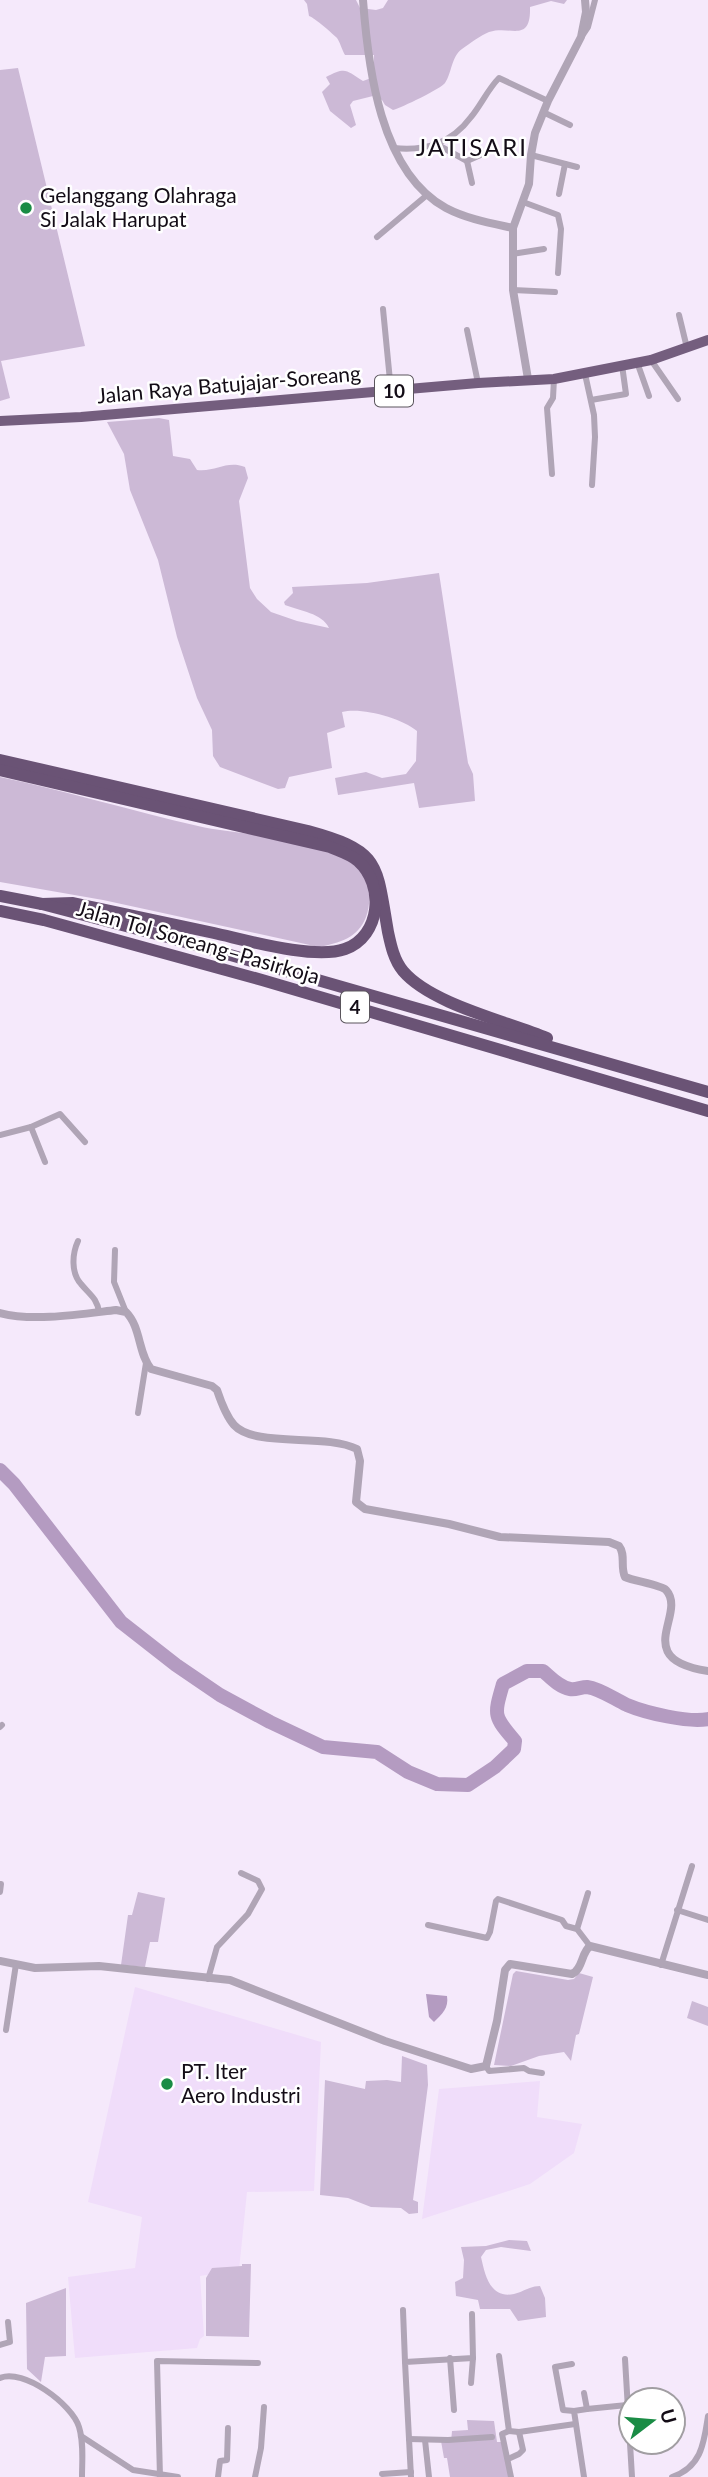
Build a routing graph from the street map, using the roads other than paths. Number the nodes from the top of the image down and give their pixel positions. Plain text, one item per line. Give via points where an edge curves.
1 (363, 0) edge
2 (585, 0) edge
3 (595, 0) edge
4 (581, 37) junction
5 (548, 101) junction
6 (543, 112) junction
7 (570, 125) dead end
8 (438, 145) junction
9 (394, 148) junction
10 (494, 149) dead end
11 (531, 155) junction
12 (467, 161) junction
13 (565, 164) junction
14 (577, 167) dead end
15 (472, 183) dead end
16 (559, 194) dead end
17 (427, 195) junction
18 (523, 202) junction
19 (513, 228) junction
20 (377, 237) dead end
21 (544, 249) dead end
22 (512, 254) junction
23 (558, 273) dead end
24 (513, 290) junction
25 (555, 292) dead end
26 (383, 309) dead end
27 (679, 315) dead end
28 (467, 330) dead end
29 (708, 340) edge
30 (687, 348) junction
31 (651, 360) junction
32 (637, 362) junction
33 (622, 365) junction
34 (585, 374) junction
35 (477, 377) junction
36 (528, 379) junction
37 (554, 379) junction
38 (391, 391) junction
39 (649, 396) dead end
40 (678, 399) dead end
41 (590, 400) junction
42 (0, 421) edge
43 (552, 474) dead end
44 (592, 485) dead end
45 (0, 760) edge
46 (0, 769) edge
47 (0, 896) edge
48 (42, 904) junction
49 (0, 911) edge
50 (582, 1055) junction
51 (708, 1092) edge
52 (708, 1111) edge
53 (31, 1127) junction
54 (0, 1135) edge
55 (85, 1142) dead end
56 (45, 1162) dead end
57 (78, 1241) dead end
58 (115, 1250) dead end
59 (99, 1312) junction
60 (126, 1312) junction
61 (0, 1313) edge
62 (146, 1363) junction
63 (138, 1413) dead end
64 (708, 1671) edge
65 (692, 1866) dead end
66 (241, 1873) dead end
67 (588, 1894) dead end
68 (677, 1910) junction
69 (708, 1920) edge
70 (428, 1925) dead end
71 (577, 1928) junction
72 (590, 1946) junction
73 (0, 1961) edge
74 (16, 1964) junction
75 (661, 1965) junction
76 (708, 1976) edge
77 (208, 1979) junction
78 (6, 2030) dead end
79 (486, 2066) junction
80 (542, 2073) dead end
81 (403, 2310) dead end
82 (472, 2314) dead end
83 (8, 2322) dead end
84 (0, 2345) edge
85 (499, 2356) dead end
86 (450, 2358) junction
87 (472, 2358) junction
88 (625, 2359) dead end
89 (405, 2362) junction
90 (258, 2363) dead end
91 (572, 2364) dead end
92 (0, 2378) edge
93 (471, 2383) dead end
94 (626, 2386) edge
95 (584, 2393) dead end
96 (617, 2406) edge
97 (264, 2407) dead end
98 (587, 2409) junction
99 (454, 2410) dead end
100 (574, 2411) junction
101 (708, 2416) edge
102 (575, 2424) junction
103 (228, 2428) dead end
104 (509, 2431) junction
105 (519, 2432) junction
106 (81, 2436) junction
107 (492, 2437) dead end
108 (409, 2439) junction
109 (425, 2440) junction
110 (707, 2443) edge
111 (631, 2456) edge
112 (508, 2459) junction
113 (382, 2474) dead end
114 (411, 2474) edge
115 (160, 2475) edge
116 (82, 2477) edge
117 (178, 2477) edge
118 (218, 2477) edge
119 (255, 2477) edge
120 (429, 2477) edge
121 (511, 2477) edge
122 (584, 2477) edge
123 (632, 2477) edge
124 (672, 2477) edge

1 - 9 street via 377,94
2 - 4 street
3 - 4 street
4 - 5 street
5 - 6 street
5 - 8 street via 499,78 464,125
6 - 7 street
6 - 11 street
8 - 9 street
8 - 12 street
9 - 17 street
10 - 12 street
11 - 13 street
11 - 18 street
12 - 15 street
13 - 14 street
13 - 16 street
17 - 19 street via 462,215
17 - 20 street
18 - 19 street
18 - 23 street via 558,215
19 - 22 street
21 - 22 street
22 - 24 street
24 - 25 street
24 - 36 street
26 - 38 street
27 - 30 street
28 - 35 street
29 - 30 highway, Jalan Raya Batujajar-Soreang / 10
30 - 31 highway, Jalan Raya Batujajar-Soreang / 10
31 - 32 highway, Jalan Raya Batujajar-Soreang / 10
31 - 40 street
32 - 33 highway, Jalan Raya Batujajar-Soreang / 10
32 - 39 street
33 - 34 highway, Jalan Raya Batujajar-Soreang / 10
33 - 41 street via 626,394
34 - 37 highway, Jalan Raya Batujajar-Soreang / 10
34 - 41 street
35 - 36 highway, Jalan Raya Batujajar-Soreang / 10
35 - 38 highway, Jalan Raya Batujajar-Soreang / 10
36 - 37 highway, Jalan Raya Batujajar-Soreang / 10
37 - 43 street via 547,408
38 - 42 highway, Jalan Raya Batujajar-Soreang / 10
41 - 44 street via 595,438
45 - 50 highway via 308,831 352,846 366,856 379,876 392,952 410,979 452,1004
46 - 48 highway via 330,847 360,863 370,876 376,902 364,937 344,950 323,953 73,903
47 - 48 highway, Jalan Tol Soreang–Pasirkoja / 4
48 - 50 highway, Jalan Tol Soreang–Pasirkoja / 4
49 - 52 highway, Jalan Tol Soreang–Pasirkoja / 4 via 249,976
50 - 51 highway, Jalan Tol Soreang–Pasirkoja / 4
53 - 54 street
53 - 55 street via 60,1114
53 - 56 street
57 - 59 street via 73,1262 77,1277 96,1300
58 - 60 street via 114,1278
59 - 60 street
59 - 61 street via 52,1316
60 - 62 street
62 - 63 street
62 - 64 street via 151,1369 212,1386 233,1424 247,1435 330,1441 357,1449 356,1502 365,1509 500,1536 620,1546 625,1577 662,1587 669,1595 667,1651 679,1664
65 - 68 street
66 - 77 street via 258,1881 262,1889 248,1914 217,1947
67 - 71 street
68 - 69 street
68 - 75 street
70 - 71 street via 487,1938 498,1899
71 - 72 street
72 - 75 street
72 - 79 street via 574,1973 508,1965
73 - 74 street
74 - 77 street via 35,1968 99,1966
74 - 78 street
75 - 76 street
77 - 79 street via 247,1985 450,2064 471,2069
79 - 80 street via 489,2071 524,2068
81 - 89 street
82 - 87 street
83 - 84 street via 10,2342
85 - 104 street
86 - 87 street
86 - 89 street
86 - 99 street
87 - 93 street
88 - 94 street
89 - 108 street
90 - 115 street via 158,2361
91 - 100 street via 555,2367 563,2410
92 - 106 street via 20,2376 36,2385 73,2415
95 - 98 street
96 - 98 street
97 - 119 street
98 - 100 street
100 - 102 street
101 - 110 street
102 - 105 street
102 - 122 street
103 - 118 street via 227,2460 220,2460
104 - 105 street
104 - 112 street via 502,2434
105 - 112 street via 523,2449
106 - 115 street via 132,2470
106 - 116 street
107 - 109 street
108 - 109 street
108 - 114 street
109 - 120 street
110 - 124 street via 682,2474
111 - 123 street
112 - 121 street
113 - 114 street
115 - 117 street

